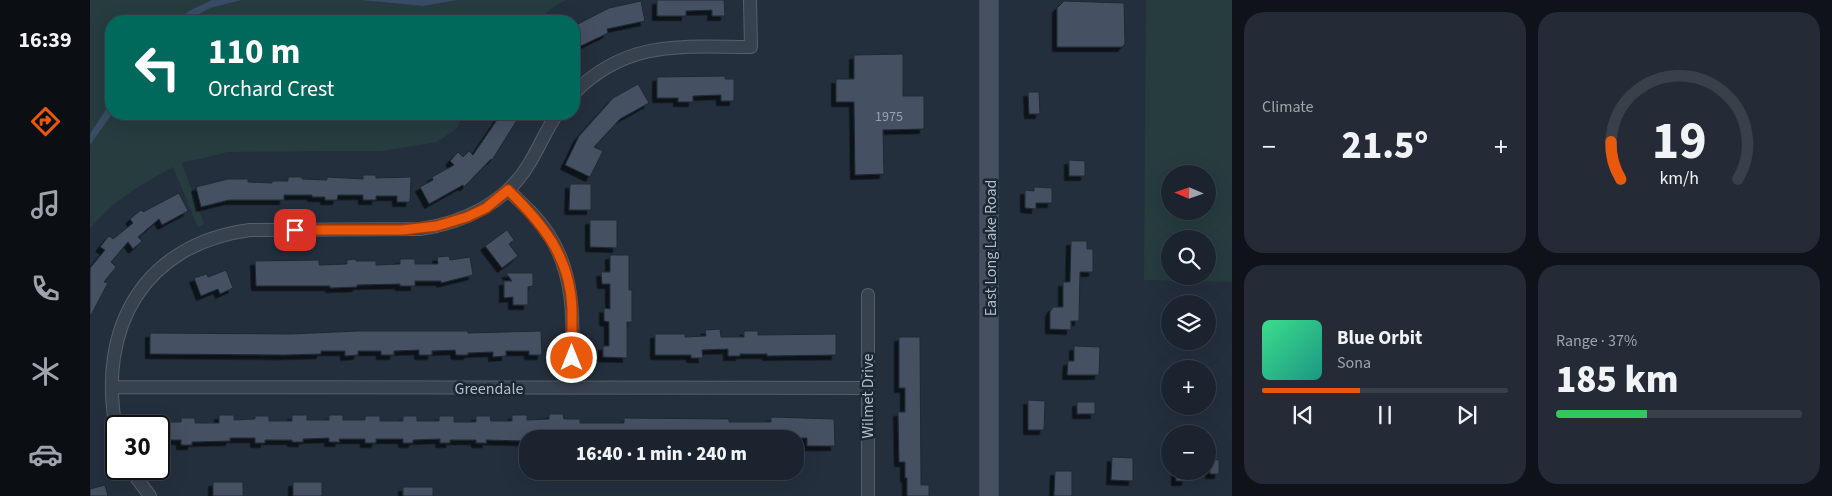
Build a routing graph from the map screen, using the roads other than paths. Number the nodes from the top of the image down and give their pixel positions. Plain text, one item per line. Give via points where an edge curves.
1 (750, 0) edge
2 (989, 0) edge
3 (580, 88) edge
4 (554, 120) edge
5 (508, 190) junction
6 (868, 295) dead end
7 (112, 387) junction
8 (572, 388) junction
9 (867, 388) junction
10 (115, 415) edge
11 (138, 480) edge
12 (150, 496) edge
13 (868, 496) edge
14 (989, 496) edge

1 - 3 street via 750,47 671,47 644,51 610,65
2 - 14 main road, East Long Lake Road
4 - 5 street via 528,166
5 - 7 street via 486,208 437,226 402,230 250,230 218,235 186,249 162,266 134,299 117,341
5 - 8 street via 530,210 549,235 567,277 572,307
6 - 9 street, Wilmet Drive
7 - 8 street, Greendale
7 - 10 street
8 - 9 street, Greendale
9 - 13 street, Wilmet Drive
11 - 12 street

